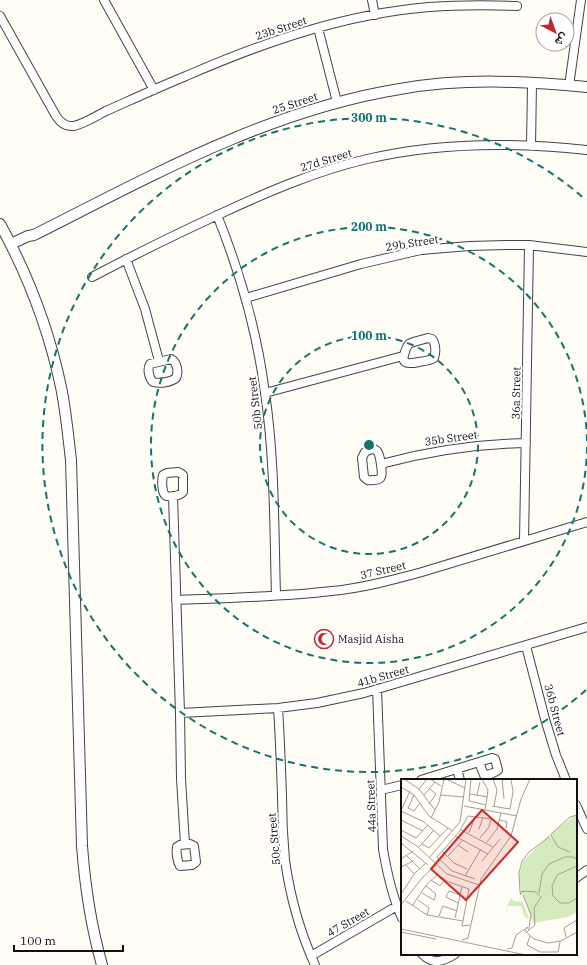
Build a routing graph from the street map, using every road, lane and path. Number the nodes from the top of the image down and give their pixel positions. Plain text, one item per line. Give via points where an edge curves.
1 (372, 0) edge
2 (581, 0) edge
3 (107, 1) edge
4 (480, 3) edge
5 (517, 6) dead end
6 (374, 15) junction
7 (0, 16) edge
8 (318, 28) junction
9 (532, 84) junction
10 (569, 86) junction
11 (587, 88) edge
12 (154, 90) junction
13 (337, 102) junction
14 (531, 146) junction
15 (587, 150) edge
16 (217, 215) junction
17 (0, 224) edge
18 (12, 246) junction
19 (529, 246) junction
20 (587, 252) edge
21 (126, 259) junction
22 (92, 277) dead end
23 (246, 298) junction
24 (403, 356) dead end
25 (159, 361) dead end
26 (266, 393) junction
27 (526, 443) junction
28 (381, 464) dead end
29 (173, 496) dead end
30 (587, 522) edge
31 (524, 541) junction
32 (276, 595) junction
33 (176, 600) junction
34 (587, 627) edge
35 (526, 646) junction
36 (377, 689) junction
37 (278, 708) junction
38 (180, 713) junction
39 (479, 762) dead end
40 (457, 769) junction
41 (424, 779) edge
42 (460, 779) edge
43 (566, 779) edge
44 (401, 785) edge
45 (381, 790) junction
46 (577, 807) edge
47 (587, 829) edge
48 (185, 844) dead end
49 (587, 870) edge
50 (577, 877) edge
51 (397, 906) junction
52 (401, 916) edge
53 (423, 955) edge
54 (453, 955) edge
55 (311, 956) junction
56 (102, 965) edge
57 (315, 965) edge

1 - 6 street
2 - 10 street
3 - 12 street
4 - 5 street, 23b Street
4 - 6 street, 23b Street
6 - 8 street, 23b Street
7 - 12 street, 23b Street via 58,120 66,126 76,126
8 - 12 street, 23b Street via 251,49
8 - 13 street
9 - 10 street, 25 Street
9 - 13 street, 25 Street via 434,84 401,88
9 - 14 street
10 - 11 street, 25 Street
13 - 18 street, 25 Street via 224,142
14 - 15 street, 27d Street
14 - 16 street, 27d Street via 471,145 402,152 368,159 307,177
16 - 21 street, 27d Street
16 - 23 street, 50b Street
17 - 18 street
18 - 56 street via 42,316 53,352 67,423 71,467 82,846 91,917
19 - 20 street, 29b Street
19 - 23 street, 29b Street via 470,246 421,250 362,264
19 - 27 street, 36a Street
21 - 22 street, 27d Street
21 - 25 street via 145,309
23 - 26 street, 50b Street
24 - 26 street
26 - 32 street, 50b Street via 272,460
27 - 28 street, 35b Street via 487,444 449,449
27 - 31 street, 36a Street
29 - 33 street
30 - 31 street, 37 Street
31 - 32 street, 37 Street via 384,582 333,591
32 - 33 street, 37 Street
33 - 38 street
34 - 35 street, 41b Street
35 - 36 street, 41b Street
35 - 43 street, 36b Street via 545,719
36 - 37 street, 41b Street via 333,700
36 - 45 street, 44a Street
37 - 38 street, 41b Street
37 - 55 street, 50c Street via 285,860 298,918
38 - 48 street
39 - 40 street
40 - 41 street
40 - 42 street
44 - 45 street
45 - 51 street, 44a Street via 383,849 390,888
46 - 47 street
49 - 50 street
51 - 52 street, 44a Street
51 - 55 street, 47 Street
53 - 54 street via 436,963
55 - 57 street, 50c Street

